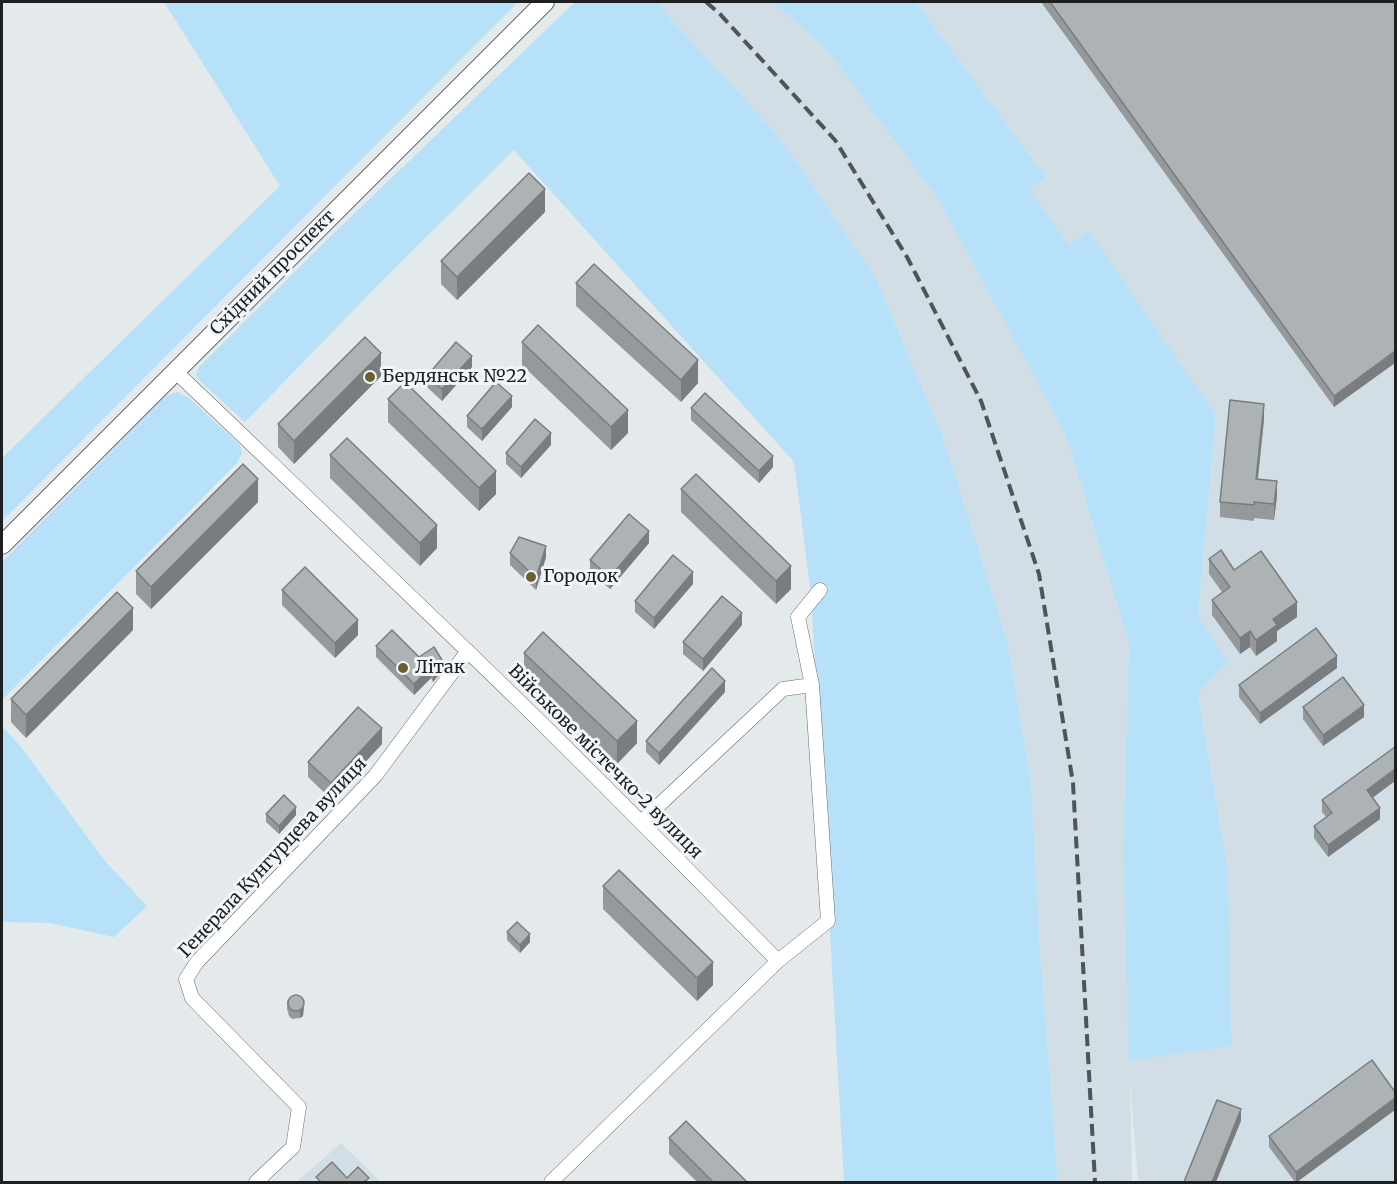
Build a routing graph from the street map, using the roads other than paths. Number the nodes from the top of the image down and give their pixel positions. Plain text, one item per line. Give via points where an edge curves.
1 (545, 2) edge
2 (175, 371) junction
3 (2, 545) edge
4 (820, 590) dead end
5 (468, 651) junction
6 (812, 685) junction
7 (641, 822) junction
8 (778, 961) junction
9 (256, 1182) edge
10 (552, 1182) edge

1 - 2 main road, Східний проспект
2 - 3 main road, Східний проспект
2 - 5 street, Військове містечко-2 вулиця
4 - 6 street via 798,617
5 - 7 street, Військове містечко-2 вулиця
5 - 9 street, Генерала Кунгурцева вулиця via 375,776 197,962 186,979 192,998 299,1107 293,1147
6 - 7 street via 783,689
6 - 8 street via 828,921
7 - 8 street, Військове містечко-2 вулиця
8 - 10 street

